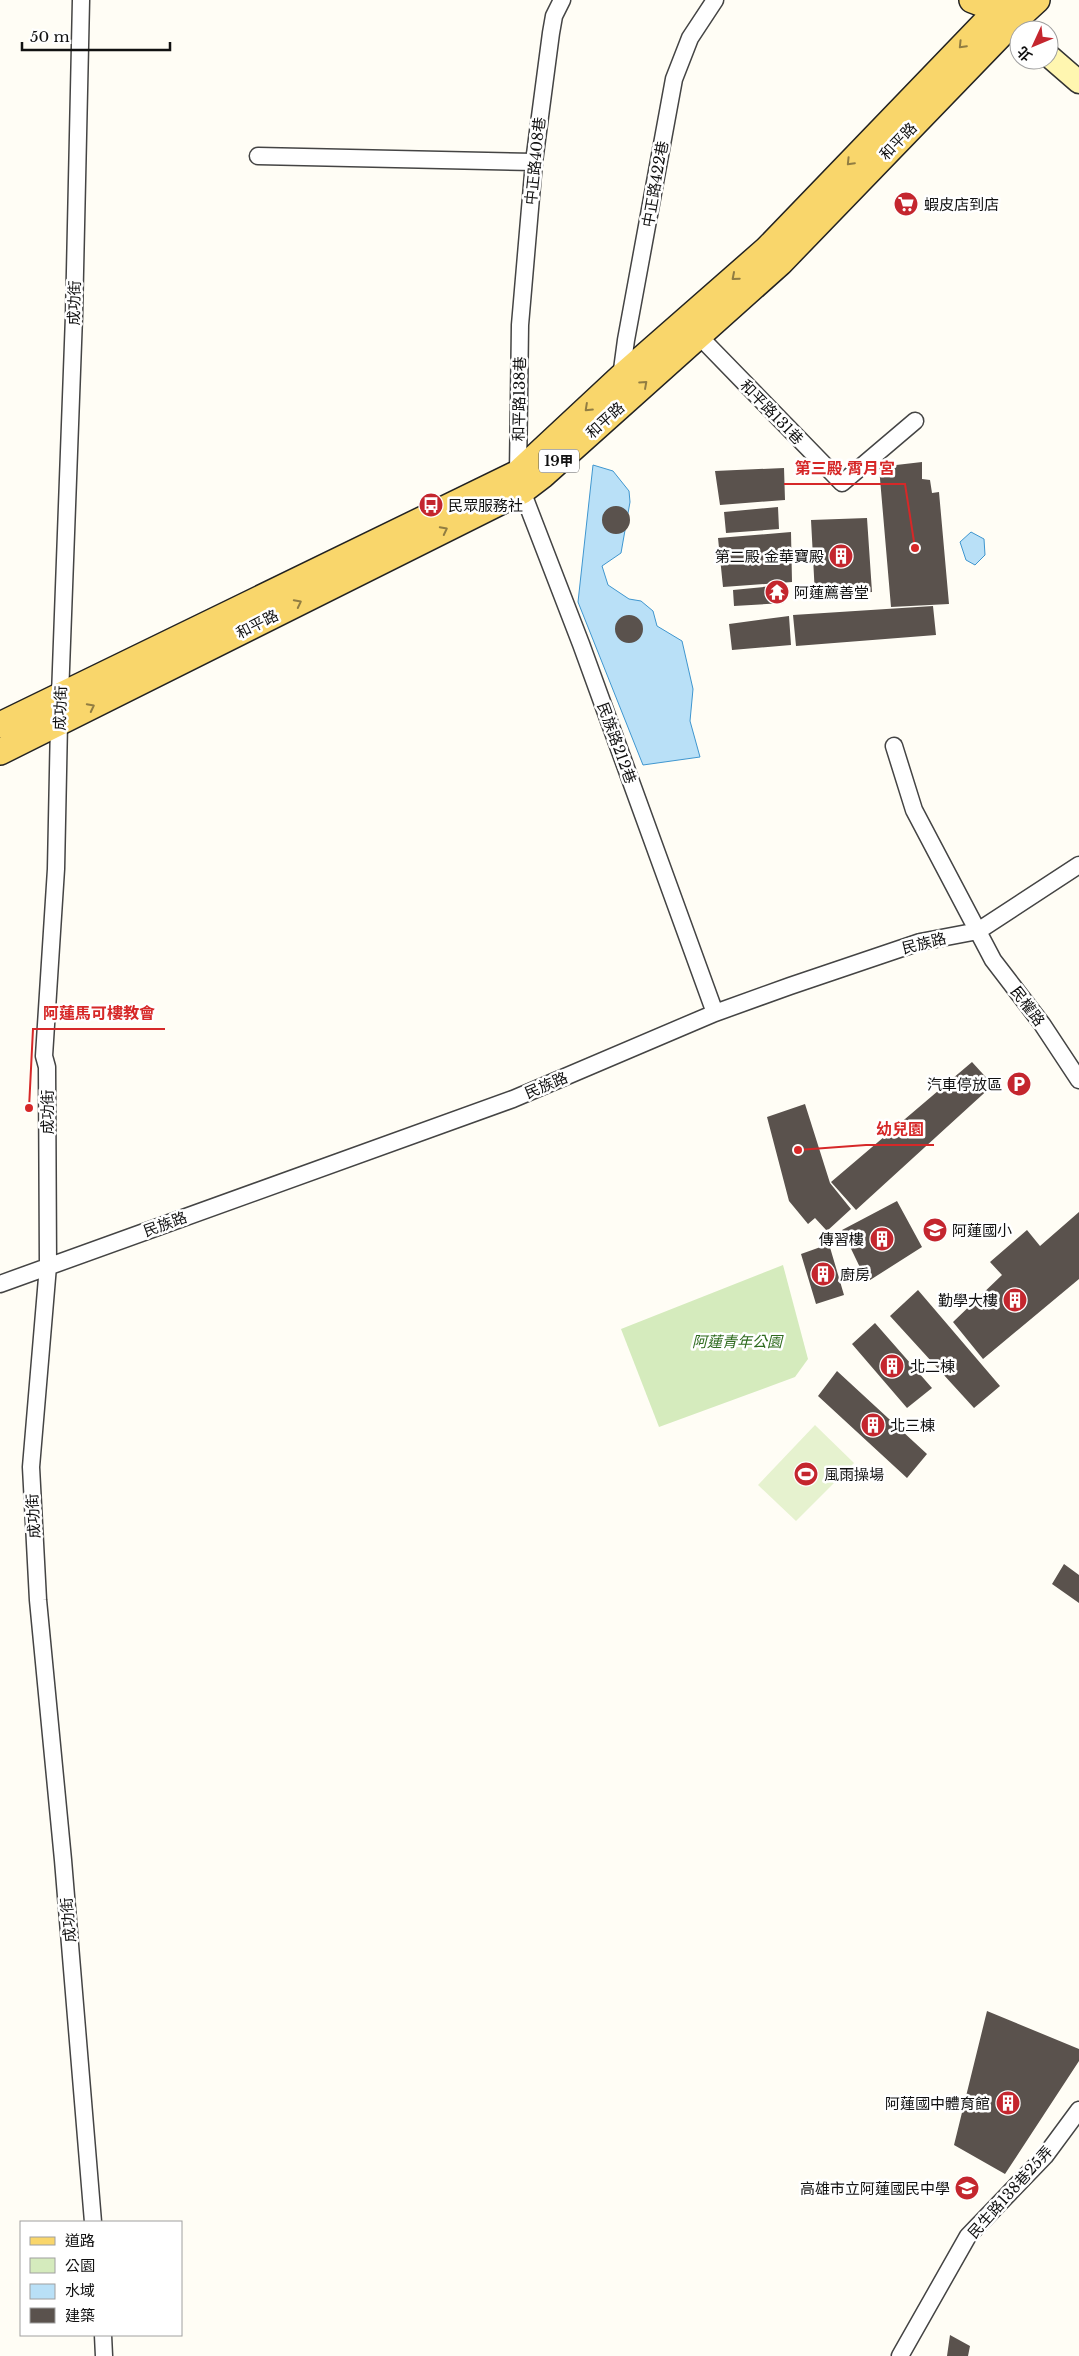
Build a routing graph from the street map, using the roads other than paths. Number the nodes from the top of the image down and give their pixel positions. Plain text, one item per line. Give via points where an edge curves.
1 (81, 0) edge
2 (562, 0) edge
3 (714, 0) edge
4 (972, 0) edge
5 (1036, 0) edge
6 (1005, 12) edge
7 (1059, 65) edge
8 (1079, 82) edge
9 (258, 156) dead end
10 (534, 162) junction
11 (520, 325) joint
12 (699, 336) junction
13 (621, 377) junction
14 (915, 421) dead end
15 (520, 482) junction
16 (60, 696) junction
17 (59, 723) junction
18 (0, 724) edge
19 (894, 746) dead end
20 (0, 752) edge
21 (1079, 866) edge
22 (978, 931) junction
23 (715, 1014) junction
24 (1079, 1080) edge
25 (48, 1266) junction
26 (0, 1284) edge
27 (1079, 2110) edge
28 (93, 2221) edge
29 (103, 2336) edge
30 (104, 2356) edge
31 (900, 2356) edge

1 - 16 street, 成功街 via 74,316
2 - 10 street, 中正路408巷 via 551,32
3 - 13 street, 中正路422巷 via 690,38 674,79
4 - 6 main road
5 - 6 main road, 和平路 / 19甲
6 - 12 main road, 和平路 / 19甲 via 780,263
6 -> 13 main road, 和平路 / 19甲 via 767,248
7 - 8 street
9 - 10 street
10 - 11 street, 中正路408巷
11 - 15 street, 和平路138巷
12 - 14 street, 和平路131巷 via 842,483
15 -> 12 main road, 和平路 / 19甲 via 543,475
13 -> 15 main road, 和平路 / 19甲
15 - 16 main road, 和平路 / 19甲
17 -> 15 main road, 和平路 / 19甲
15 - 23 street, 民族路212巷
16 - 17 street, 成功街
16 - 18 main road, 和平路 / 19甲
17 - 20 main road, 和平路 / 19甲
17 - 25 street, 成功街 via 56,869 44,1056 47,1067
19 - 22 street, 民權路 via 914,810
21 - 22 street, 民族路
22 - 23 street, 民族路 via 920,942
22 - 24 street, 民權路 via 993,960 1042,1024
23 - 25 street, 民族路 via 513,1099
25 - 26 street, 民族路
25 - 28 street, 成功街 via 30,1467 38,1600
27 - 31 street, 民生路138巷25弄 via 1044,2156 968,2236
29 - 30 street

